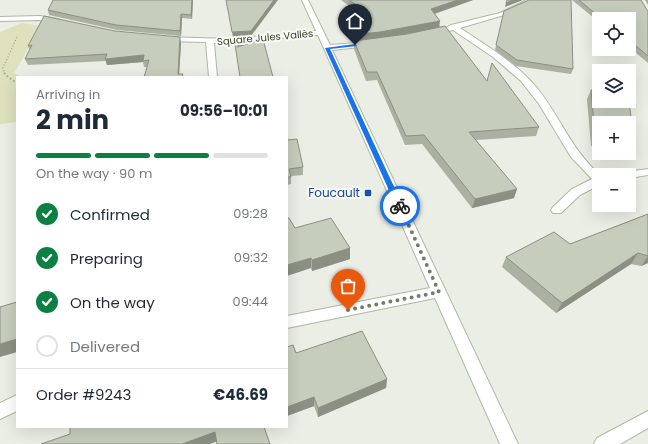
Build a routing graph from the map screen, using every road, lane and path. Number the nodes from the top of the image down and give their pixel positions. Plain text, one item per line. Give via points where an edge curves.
1 (305, 0) edge
2 (532, 0) edge
3 (40, 18) junction
4 (0, 19) edge
5 (67, 23) edge
6 (454, 27) junction
7 (441, 30) edge
8 (320, 33) junction
9 (159, 38) edge
10 (210, 41) junction
11 (377, 43) edge
12 (327, 48) junction
13 (213, 76) edge
14 (16, 82) edge
15 (648, 172) edge
16 (592, 173) edge
17 (636, 174) edge
18 (592, 184) edge
19 (557, 210) dead end
20 (439, 292) junction
21 (288, 322) edge
22 (16, 403) edge
23 (0, 410) edge
24 (648, 419) edge
25 (509, 444) edge
26 (603, 444) edge

1 - 8 street
2 - 6 street via 502,14
3 - 4 street
3 - 5 street
3 - 14 path via 21,32 3,68 7,77
6 - 7 street
6 - 16 street via 525,80 546,107 577,159
8 - 10 street, Square Jules Vallès
8 - 12 street
9 - 10 street, Square Jules Vallès
10 - 13 street, Square Jules Vallès
11 - 12 street
12 - 20 street
15 - 17 street
18 - 19 street via 576,192
20 - 21 street
20 - 25 street
22 - 23 street
24 - 26 street

